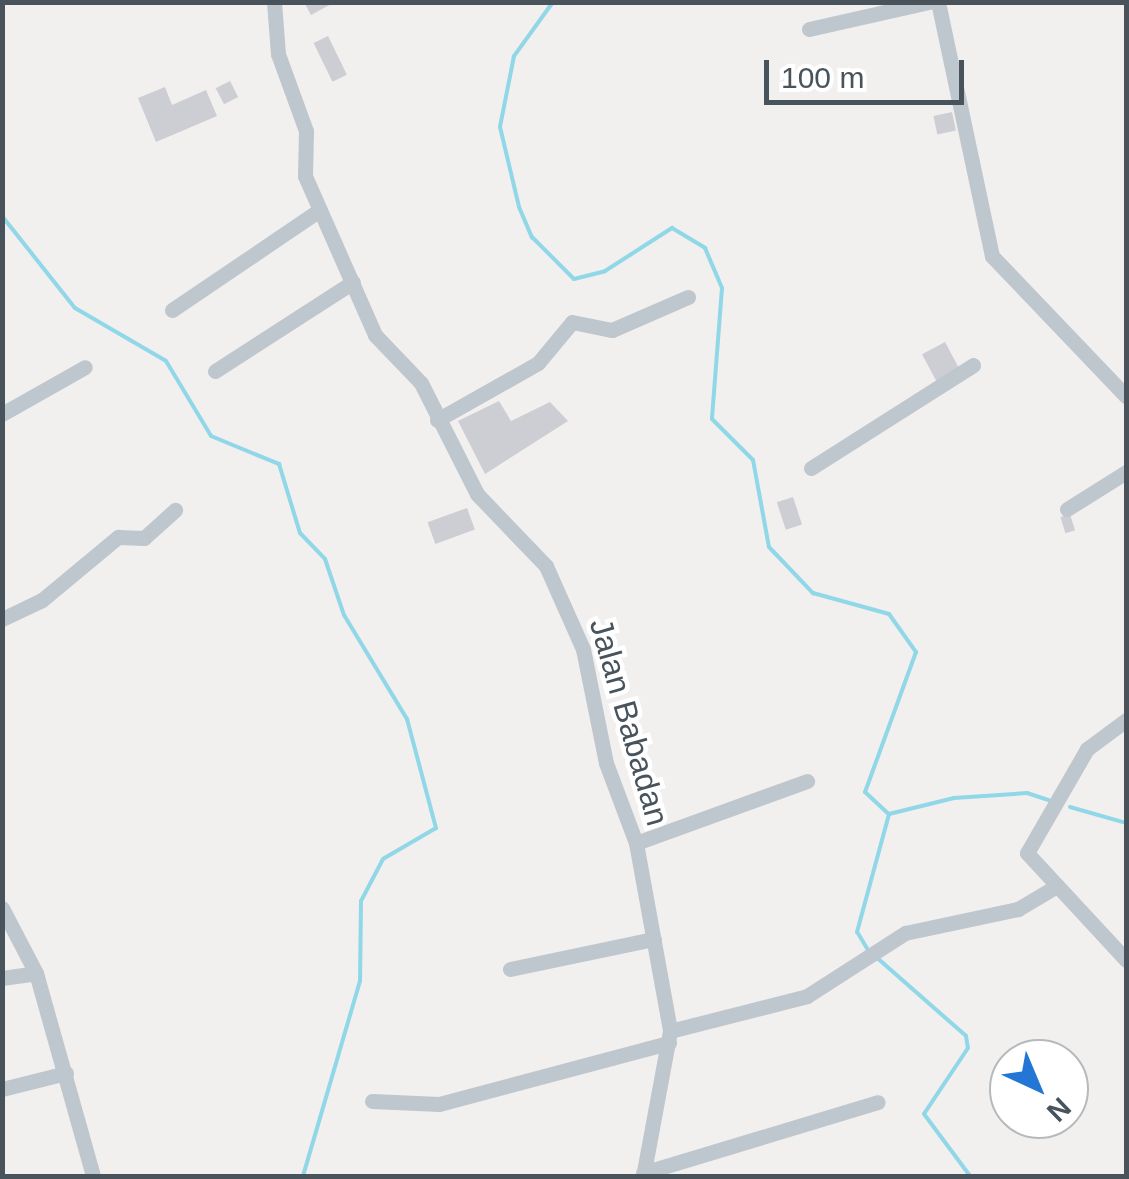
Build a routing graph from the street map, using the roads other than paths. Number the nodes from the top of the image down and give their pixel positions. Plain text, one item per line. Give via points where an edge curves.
1 (274, 2) edge
2 (929, 2) edge
3 (938, 2) edge
4 (809, 29) dead end
5 (318, 211) junction
6 (353, 282) junction
7 (688, 297) dead end
8 (172, 310) dead end
9 (973, 365) dead end
10 (85, 366) dead end
11 (215, 372) dead end
12 (1126, 396) edge
13 (2, 414) edge
14 (438, 420) junction
15 (811, 468) dead end
16 (1126, 472) edge
17 (1067, 509) dead end
18 (175, 510) dead end
19 (2, 618) edge
20 (1126, 720) edge
21 (807, 781) dead end
22 (636, 843) junction
23 (1055, 887) junction
24 (2, 908) edge
25 (654, 938) junction
26 (1126, 960) edge
27 (510, 969) dead end
28 (36, 973) junction
29 (2, 978) edge
30 (670, 1037) junction
31 (66, 1073) junction
32 (2, 1089) edge
33 (372, 1101) dead end
34 (878, 1102) dead end
35 (643, 1175) edge
36 (93, 1176) edge

1 - 5 street, Jalan Babadan
2 - 4 street
3 - 12 street via 992,256
5 - 6 street, Jalan Babadan
5 - 8 street
6 - 11 street
6 - 14 street, Jalan Babadan via 375,335 421,383
7 - 14 street via 612,330 572,322 538,364
9 - 15 street
10 - 13 street
14 - 22 street, Jalan Babadan via 477,494 546,566 566,604
16 - 17 street
18 - 19 street via 144,538 118,537 42,600
20 - 23 street via 1087,750 1032,840 1032,866
21 - 22 street
22 - 25 street, Jalan Babadan
23 - 26 street
23 - 30 street via 1018,909 906,933 807,996
24 - 28 street
25 - 27 street
25 - 30 street, Jalan Babadan
28 - 29 street
28 - 31 street
30 - 33 street via 439,1104
30 - 35 street, Jalan Babadan
31 - 32 street
31 - 36 street
34 - 35 street

